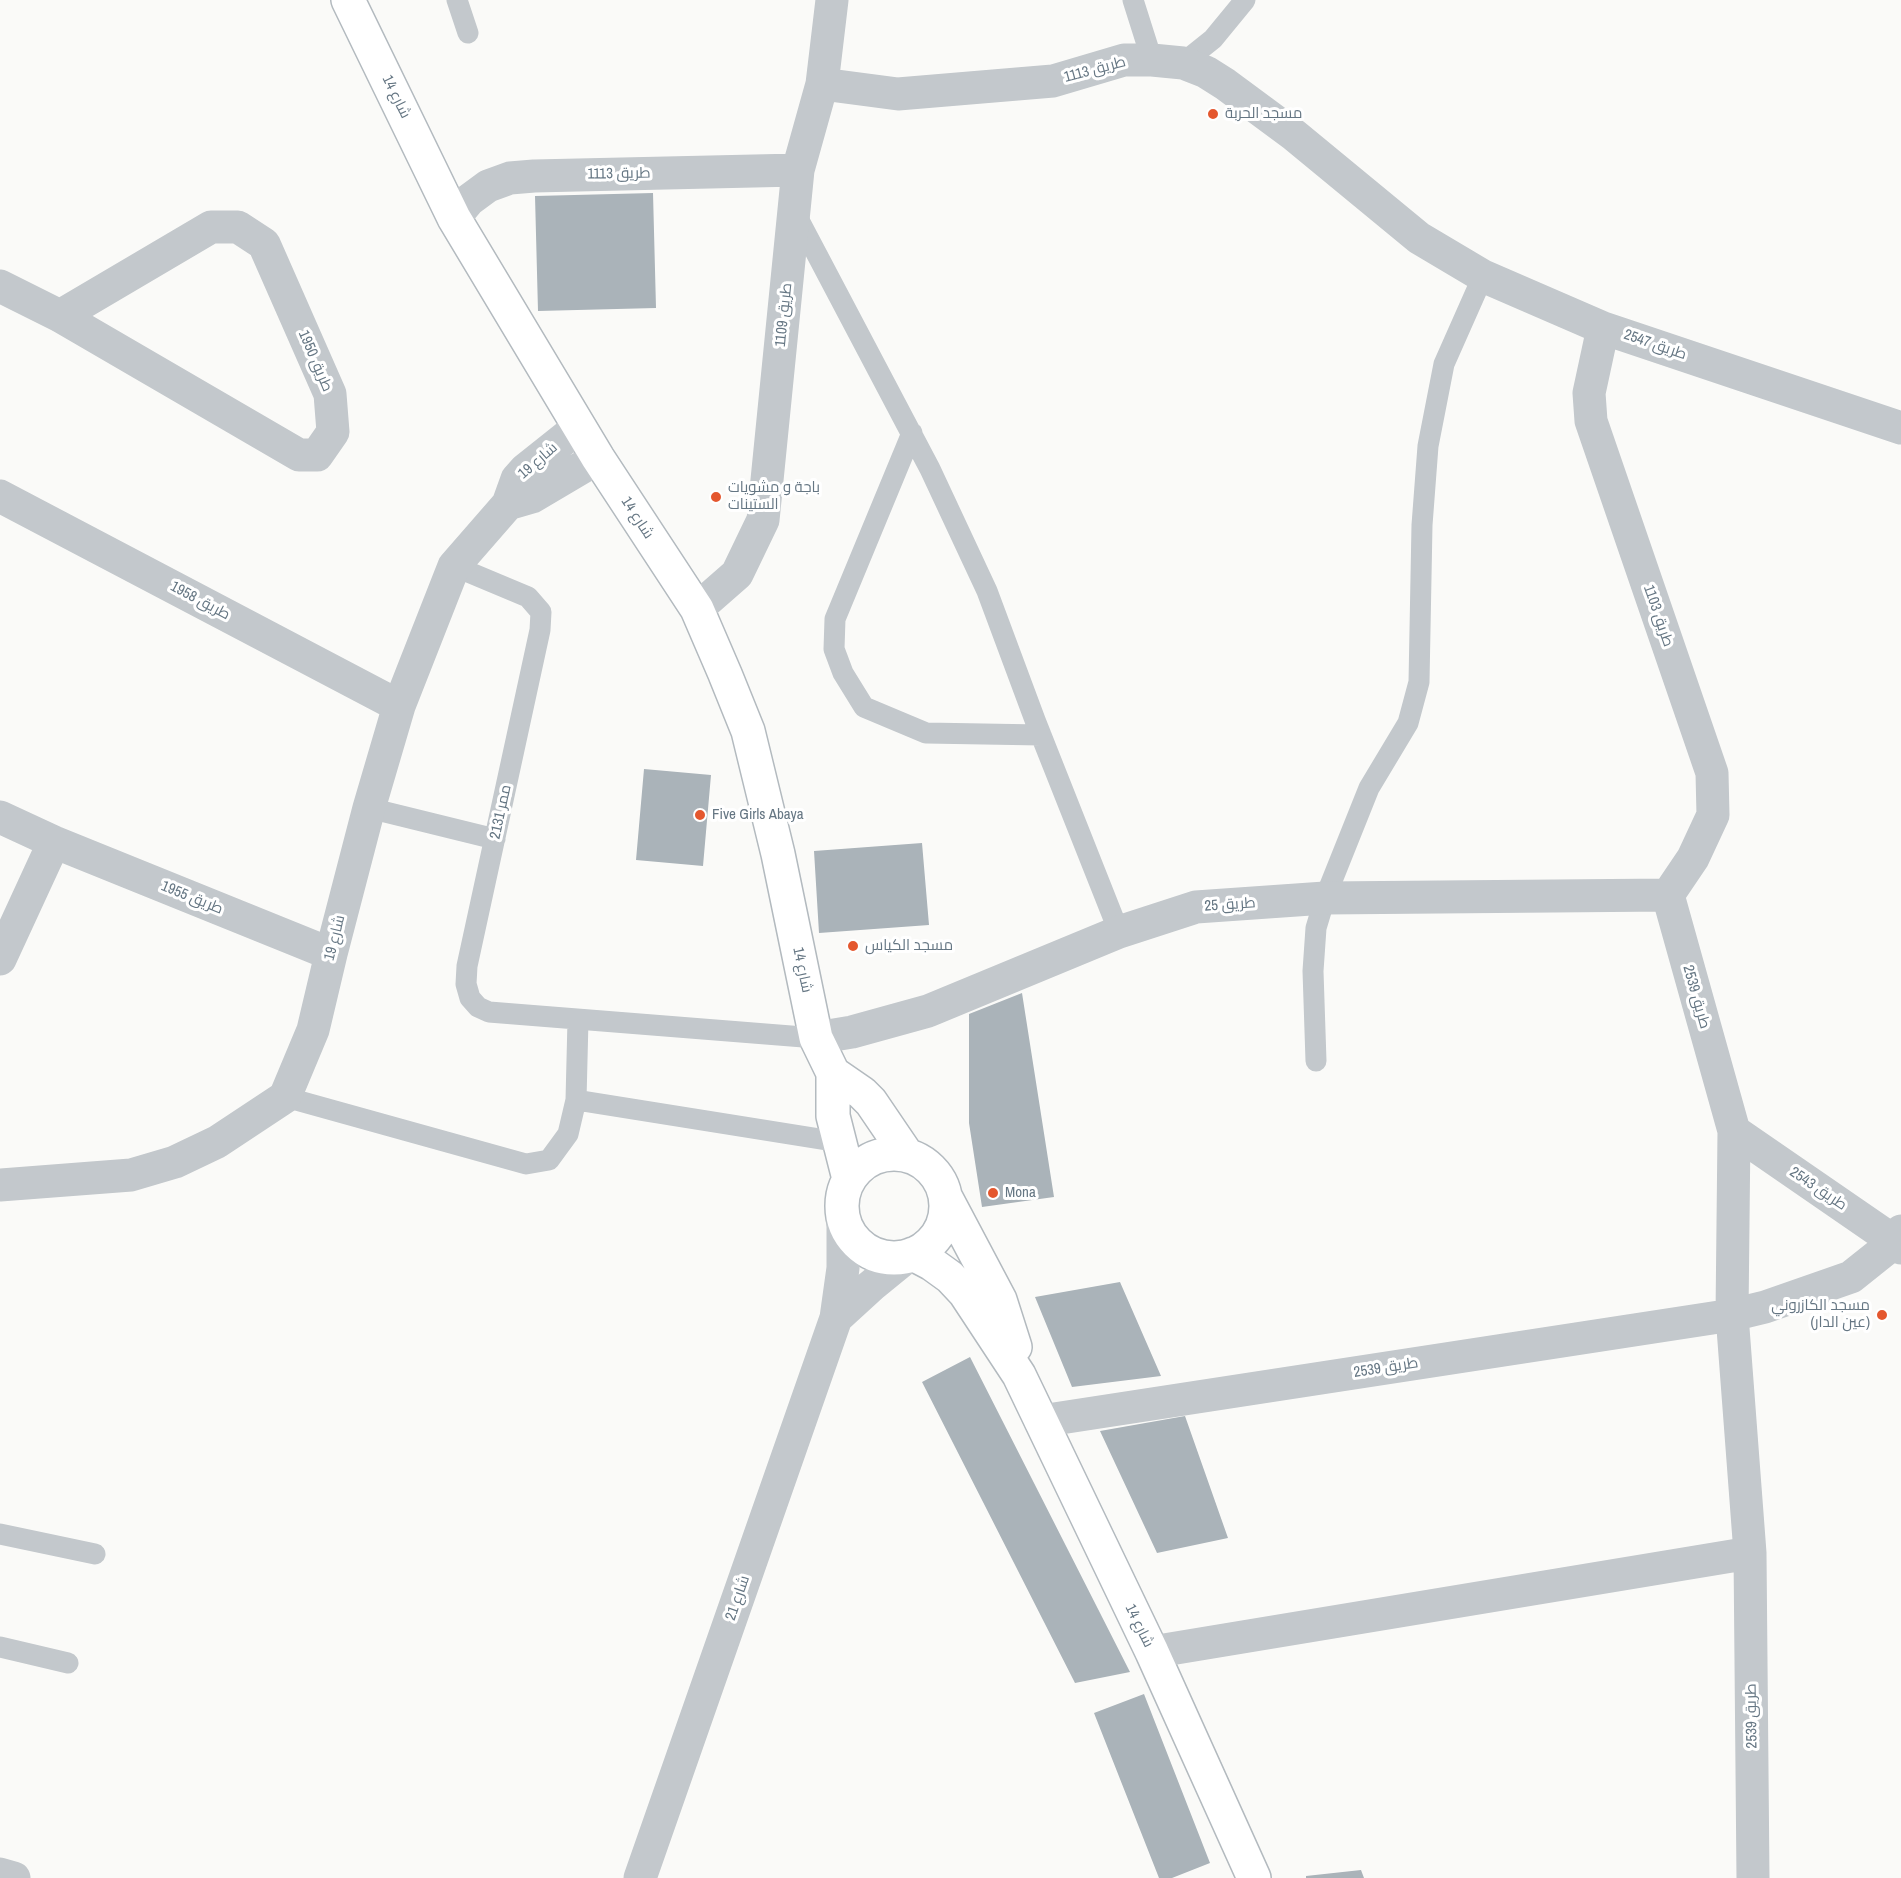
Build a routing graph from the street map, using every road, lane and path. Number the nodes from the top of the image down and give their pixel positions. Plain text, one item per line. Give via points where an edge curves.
1 (348, 0) edge
2 (457, 0) edge
3 (832, 0) edge
4 (1134, 0) edge
5 (1245, 0) edge
6 (468, 33) dead end
7 (1168, 62) junction
8 (822, 84) junction
9 (798, 170) junction
10 (794, 211) junction
11 (454, 218) junction
12 (1419, 238) joint
13 (1483, 276) junction
14 (0, 286) edge
15 (60, 316) junction
16 (1603, 328) junction
17 (579, 427) junction
18 (1901, 428) edge
19 (912, 433) junction
20 (598, 458) junction
21 (0, 496) edge
22 (508, 504) junction
23 (454, 566) junction
24 (697, 609) junction
25 (399, 706) junction
26 (1041, 735) junction
27 (369, 808) junction
28 (0, 817) edge
29 (495, 839) junction
30 (54, 842) junction
31 (1668, 895) junction
32 (1325, 898) junction
33 (1119, 932) junction
34 (331, 954) junction
35 (0, 959) edge
36 (578, 1020) junction
37 (816, 1038) junction
38 (1316, 1061) dead end
39 (833, 1073) junction
40 (285, 1097) junction
41 (576, 1100) junction
42 (1734, 1131) junction
43 (839, 1142) junction
44 (907, 1155) junction
45 (849, 1179) junction
46 (0, 1185) edge
47 (946, 1198) junction
48 (843, 1218) junction
49 (1899, 1240) edge
50 (911, 1255) junction
51 (1732, 1315) junction
52 (836, 1318) junction
53 (1019, 1375) junction
54 (1041, 1421) junction
55 (0, 1534) edge
56 (1750, 1553) junction
57 (95, 1554) dead end
58 (0, 1647) edge
59 (1152, 1652) junction
60 (68, 1663) dead end
61 (0, 1874) edge
62 (14, 1878) edge
63 (640, 1878) edge
64 (1254, 1878) edge
65 (1754, 1878) edge

1 - 11 street, شارع 14
2 - 6 lane
3 - 8 street, طريق 1109
4 - 7 lane
5 - 7 lane via 1214,39
7 - 8 street, طريق 1113 via 1124,60 1053,81 898,94
7 - 12 street, طريق 1113 via 1206,72 1225,84
8 - 9 street, طريق 1109
9 - 10 street, طريق 1109
9 - 11 street, طريق 1113 via 510,178 475,195
10 - 19 lane
10 - 24 street, طريق 1109 via 763,520 737,574
11 - 17 street, شارع 14
12 - 13 street, طريق 2547
13 - 16 street, طريق 2547
13 - 32 lane via 1444,364 1428,447 1422,525 1419,682 1408,723 1369,788
14 - 15 street, طريق 1950
15 - 15 street, طريق 1950 via 299,455 317,455 333,432 330,394 264,244 238,227 211,227
16 - 18 street, طريق 2547
16 - 31 street, طريق 1103 via 1589,393 1591,422 1713,773 1713,815 1693,858
17 - 20 street, شارع 14
17 - 22 street, شارع 19 via 525,470 517,479
19 - 26 lane via 987,591
19 - 26 lane via 835,619 834,649 843,673 864,707 926,733
20 - 22 street, شارع 19 via 532,497
20 - 24 street, شارع 14
21 - 25 street, طريق 1958
22 - 23 street, شارع 19
23 - 25 street, شارع 19
23 - 29 lane, ممر 2131 via 528,597 541,612
24 - 37 street, شارع 14 via 748,731 776,843
25 - 27 street, شارع 19
26 - 33 lane
27 - 29 lane
27 - 34 street, شارع 19
28 - 30 street, طريق 1955
29 - 36 lane, ممر 2131 via 467,966 470,998 489,1012
30 - 34 street, طريق 1955
30 - 35 street
31 - 32 street, طريق 25
31 - 42 street, طريق 2539
32 - 33 street, طريق 25 via 1196,907
32 - 38 lane via 1316,928 1313,971
33 - 37 street, طريق 25 via 928,1011
34 - 40 street, شارع 19 via 313,1030
36 - 37 lane, ممر 2131
36 - 41 lane
37 - 39 street, شارع 14
39 - 43 street, شارع 14 via 833,1116
39 - 44 street, شارع 14 via 871,1102
40 - 41 lane via 526,1164 549,1160 568,1134
40 - 46 street via 217,1142 175,1162 130,1175
41 - 43 lane
42 - 49 street, طريق 2543
42 - 51 street, طريق 2539
43 - 45 street, شارع 14
44 - 45 street via 892,1154 867,1161
44 - 47 street via 933,1171
45 - 48 street via 843,1197
47 - 50 street via 946,1212 935,1238
47 - 53 street, شارع 14 via 1000,1300
48 - 50 street via 861,1246 875,1254
48 - 52 street, شارع 21 via 843,1268
49 - 51 street, طريق 2539 via 1851,1277
50 - 52 street, شارع 21
50 - 53 street, شارع 14 via 932,1264 965,1293
51 - 54 street, طريق 2539
51 - 56 street, طريق 2539
52 - 63 street, شارع 21
53 - 54 street, شارع 14
54 - 59 street, شارع 14
55 - 57 lane
56 - 59 street
56 - 65 street, طريق 2539
58 - 60 lane
59 - 64 street, شارع 14
61 - 62 street

